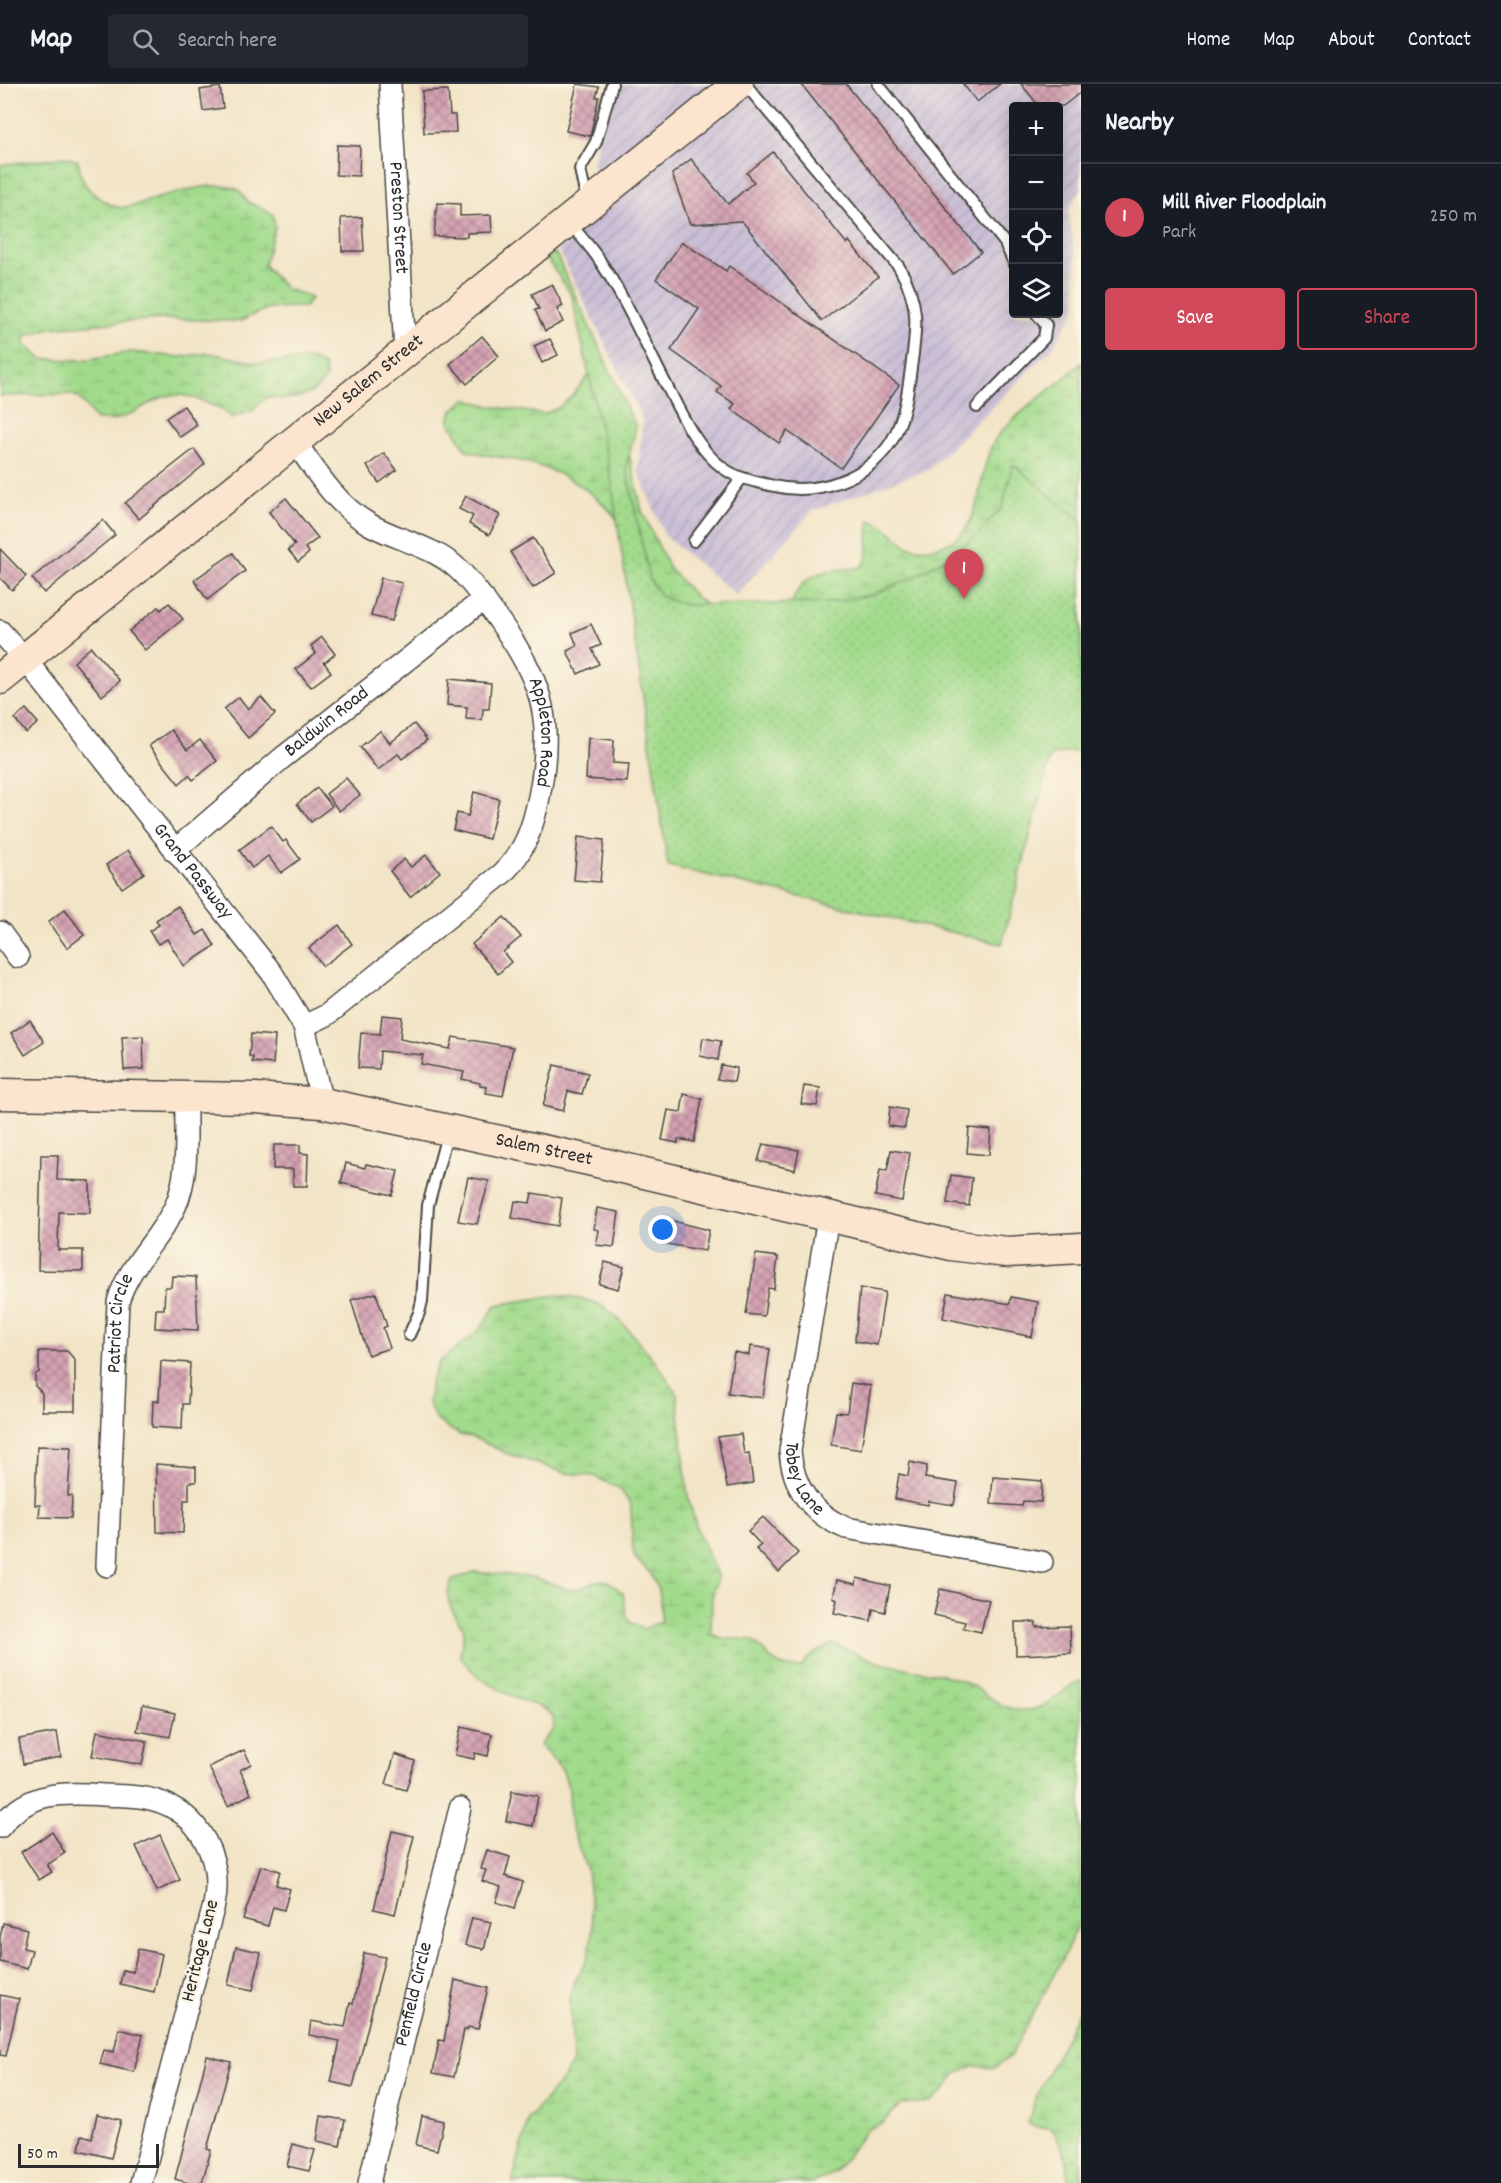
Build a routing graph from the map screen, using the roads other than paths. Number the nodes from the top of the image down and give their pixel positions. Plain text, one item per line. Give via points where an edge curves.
1 (390, 84) edge
2 (612, 84) edge
3 (738, 84) edge
4 (745, 84) edge
5 (878, 84) edge
6 (577, 211) junction
7 (1009, 252) edge
8 (1040, 318) edge
9 (405, 352) junction
10 (977, 407) dead end
11 (294, 440) junction
12 (742, 478) junction
13 (694, 541) dead end
14 (484, 599) junction
15 (0, 632) edge
16 (25, 659) junction
17 (0, 679) edge
18 (174, 851) junction
19 (0, 932) edge
20 (18, 957) dead end
21 (304, 1026) junction
22 (0, 1094) edge
23 (186, 1096) junction
24 (322, 1103) junction
25 (449, 1128) junction
26 (828, 1217) junction
27 (1081, 1248) edge
28 (409, 1335) dead end
29 (1042, 1562) dead end
30 (107, 1566) dead end
31 (460, 1808) dead end
32 (0, 1827) edge
33 (141, 2183) edge
34 (369, 2183) edge

1 - 9 street, Preston Street
2 - 6 lane via 596,142 580,170
3 - 6 main road, New Salem Street
4 - 12 lane via 899,267 913,294 916,315 909,383 900,419 891,442 877,459 848,478 818,488 784,489
5 - 7 lane
6 - 9 main road, New Salem Street
6 - 12 lane via 685,421 713,459
8 - 10 lane via 1046,325 1044,338
9 - 11 main road, New Salem Street
11 - 14 street, Appleton Road via 331,492 351,511 384,532 448,561
11 - 16 main road, New Salem Street
12 - 13 lane
14 - 18 street, Baldwin Road via 281,759
14 - 21 street, Appleton Road via 529,668 544,713 545,764 529,834 516,860 503,873 324,1017
15 - 16 street, Grand Passway
16 - 17 main road, New Salem Street
16 - 18 street, Grand Passway
18 - 21 street, Grand Passway via 272,973
19 - 20 street
21 - 24 street, Grand Passway
22 - 23 main road, Salem Street
23 - 24 main road, Salem Street
23 - 30 street, Patriot Circle via 179,1194 173,1210 126,1281 117,1309
24 - 25 main road, Salem Street
25 - 26 main road, Salem Street
25 - 28 lane via 428,1205 422,1301
26 - 27 main road, Salem Street via 903,1236 985,1250
26 - 29 street, Tobey Lane via 790,1451 794,1476 806,1498 823,1516 846,1528
31 - 34 street, Penfield Circle
32 - 33 street, Heritage Lane via 19,1808 43,1796 70,1793 134,1797 180,1812 210,1849 216,1896

